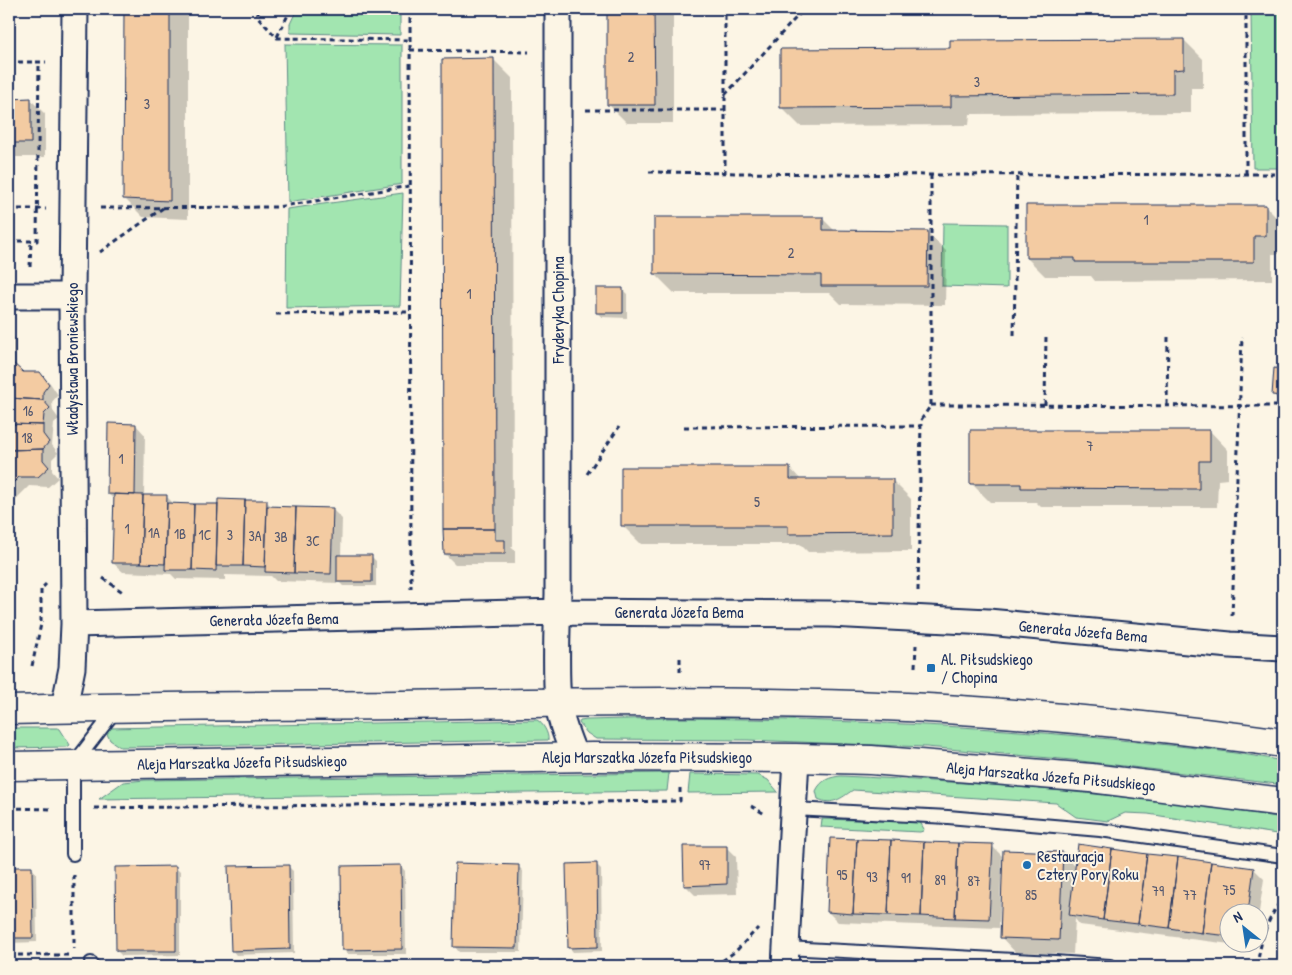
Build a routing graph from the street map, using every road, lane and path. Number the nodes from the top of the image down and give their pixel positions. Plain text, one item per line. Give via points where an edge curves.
1 (75, 9) edge
2 (258, 9) edge
3 (291, 9) edge
4 (410, 9) edge
5 (558, 9) edge
6 (725, 9) edge
7 (804, 9) edge
8 (1246, 9) edge
9 (277, 38) junction
10 (410, 40) junction
11 (410, 50) junction
12 (558, 52) junction
13 (39, 62) dead end
14 (725, 95) junction
15 (586, 110) dead end
16 (725, 110) junction
17 (649, 172) dead end
18 (725, 173) junction
19 (931, 174) junction
20 (1017, 174) junction
21 (1246, 174) junction
22 (1283, 174) edge
23 (410, 186) junction
24 (163, 207) junction
25 (92, 208) dead end
26 (38, 209) junction
27 (9, 210) edge
28 (9, 241) edge
29 (100, 252) dead end
30 (9, 296) edge
31 (72, 296) junction
32 (410, 312) junction
33 (276, 314) dead end
34 (1014, 335) dead end
35 (1046, 335) dead end
36 (1168, 337) dead end
37 (1242, 337) dead end
38 (931, 405) junction
39 (1045, 405) junction
40 (1167, 405) junction
41 (1240, 406) junction
42 (1283, 406) edge
43 (921, 426) junction
44 (619, 427) dead end
45 (684, 427) dead end
46 (586, 475) dead end
47 (411, 597) dead end
48 (558, 612) junction
49 (918, 618) junction
50 (74, 624) junction
51 (1232, 624) dead end
52 (1283, 648) edge
53 (915, 666) dead end
54 (558, 702) junction
55 (64, 708) junction
56 (117, 708) junction
57 (9, 710) edge
58 (1283, 743) edge
59 (575, 757) junction
60 (796, 758) junction
61 (73, 765) junction
62 (9, 766) edge
63 (680, 800) dead end
64 (1283, 802) edge
65 (9, 808) edge
66 (73, 809) junction
67 (794, 809) junction
68 (73, 854) joint
69 (1283, 856) edge
70 (1283, 896) edge
71 (789, 898) junction
72 (9, 955) edge
73 (786, 957) edge
74 (295, 966) edge
75 (649, 966) edge
76 (715, 966) edge
77 (1110, 966) edge
78 (1257, 966) edge

1 - 31 street, Władysława Broniewskiego
2 - 9 path via 258,17
3 - 9 path
4 - 10 path
5 - 12 street, Fryderyka Chopina
6 - 14 path
7 - 14 path
8 - 21 path
9 - 10 path
10 - 11 path
11 - 12 path
11 - 23 path
12 - 48 street, Fryderyka Chopina
13 - 26 path
14 - 16 path
15 - 16 path
16 - 18 path
17 - 18 path
18 - 19 path
19 - 20 path
19 - 38 path
20 - 21 path
20 - 34 path
21 - 22 path
23 - 24 path via 277,207
23 - 32 path
24 - 25 path
24 - 29 path
26 - 27 path
26 - 28 path via 37,241
30 - 31 street
31 - 50 street, Władysława Broniewskiego
32 - 33 path
32 - 47 path
35 - 39 path
36 - 40 path
37 - 41 path
38 - 39 path
38 - 43 path
39 - 40 path
40 - 41 path
41 - 42 path
41 - 51 path
43 - 45 path
43 - 49 path
44 - 46 path
48 - 49 street, Generała Józefa Bema
48 - 50 street, Generała Józefa Bema
48 - 54 street, Fryderyka Chopina
49 - 52 street, Generała Józefa Bema
49 - 53 path
50 - 55 street, Władysława Broniewskiego via 72,668
54 - 56 street
54 - 58 street via 762,703 944,709 1071,718
54 - 59 street, Fryderyka Chopina
55 - 56 street
55 - 57 street
56 - 61 lane
59 - 60 street, Aleja Marszałka Józefa Piłsudskiego
59 - 61 street, Aleja Marszałka Józefa Piłsudskiego
60 - 64 street, Aleja Marszałka Józefa Piłsudskiego via 872,760 1081,777
60 - 67 street
61 - 62 street, Aleja Marszałka Józefa Piłsudskiego
61 - 66 lane
63 - 66 path
65 - 66 path
66 - 68 lane
67 - 69 lane via 948,817 1100,830
67 - 71 street
68 - 72 path via 74,955
70 - 78 path via 1262,937
71 - 73 street
71 - 76 path via 736,951
73 - 77 lane
74 - 75 path via 624,962

